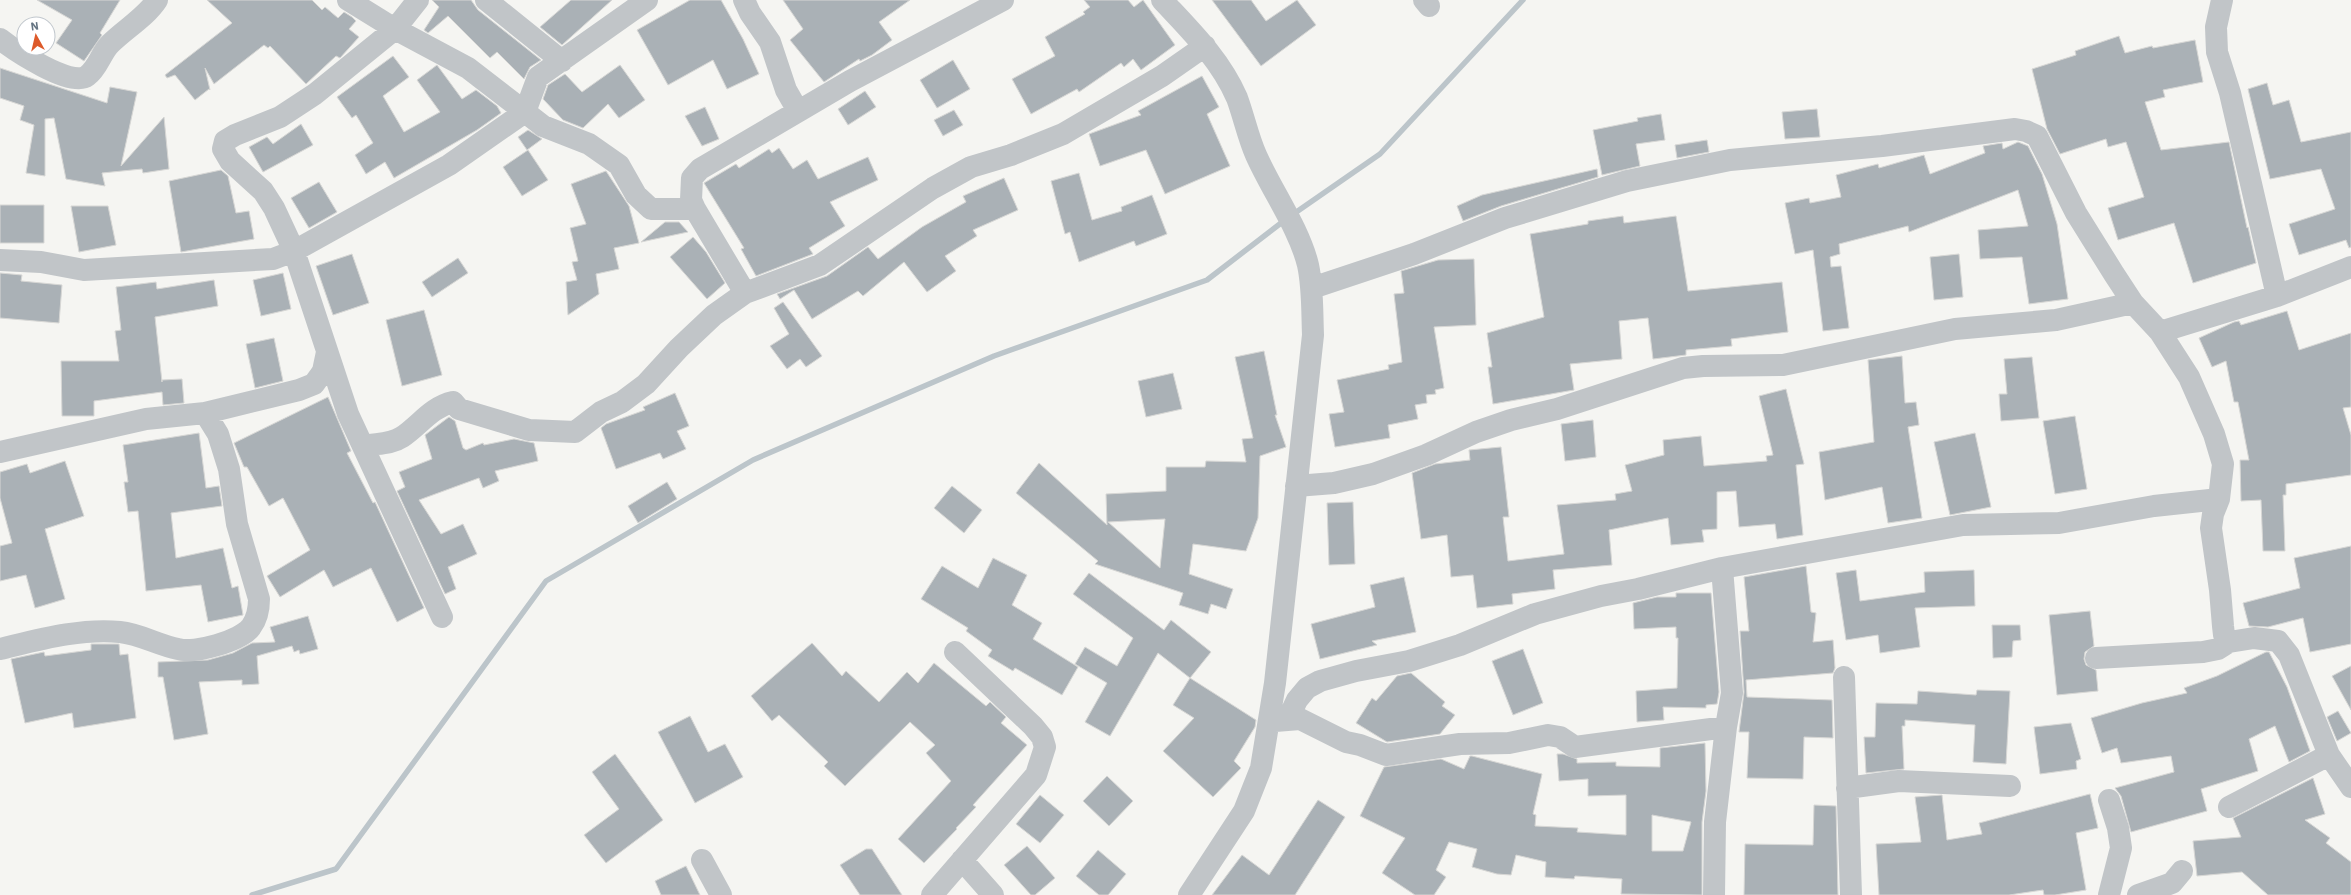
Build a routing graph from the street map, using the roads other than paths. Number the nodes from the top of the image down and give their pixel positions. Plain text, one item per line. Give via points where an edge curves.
1 (157, 0) edge
2 (348, 0) edge
3 (418, 0) edge
4 (486, 0) edge
5 (647, 0) edge
6 (744, 0) edge
7 (1003, 0) edge
8 (1162, 0) edge
9 (2222, 0) edge
10 (394, 29) junction
11 (0, 39) edge
12 (1205, 46) junction
13 (562, 61) junction
14 (798, 111) junction
15 (525, 112) junction
16 (695, 209) junction
17 (294, 251) junction
18 (0, 260) edge
19 (2351, 267) edge
20 (1312, 288) junction
21 (745, 293) junction
22 (2277, 296) junction
23 (2133, 303) junction
24 (2160, 332) junction
25 (327, 352) junction
26 (205, 412) junction
27 (363, 446) junction
28 (0, 452) edge
29 (1296, 486) junction
30 (2219, 499) junction
31 (1722, 568) junction
32 (442, 617) dead end
33 (2229, 642) junction
34 (0, 649) edge
35 (955, 652) dead end
36 (2096, 658) dead end
37 (1844, 677) dead end
38 (1279, 721) junction
39 (1726, 727) junction
40 (2329, 755) junction
41 (2010, 786) dead end
42 (2351, 787) edge
43 (1847, 788) junction
44 (2109, 800) dead end
45 (2229, 808) dead end
46 (702, 860) dead end
47 (962, 860) junction
48 (2182, 871) dead end
49 (721, 895) edge
50 (932, 895) edge
51 (993, 895) edge
52 (1189, 895) edge
53 (1714, 895) edge
54 (1850, 895) edge
55 (2109, 895) edge
56 (2138, 895) edge

1 - 11 street via 109,45 86,77 76,80 33,60
2 - 10 street
3 - 10 street
4 - 13 street
5 - 13 street
6 - 14 street via 770,42 786,90
7 - 14 street
8 - 12 street
9 - 22 street via 2216,27 2217,52 2230,93
10 - 15 street via 468,68
10 - 17 street via 309,98 280,117 235,134 225,141 223,149 230,161 263,192 274,208
12 - 20 street via 1222,69 1236,98 1256,155 1308,264
12 - 21 street via 1162,76 1062,134 1011,155 971,167 933,188 820,265
13 - 15 street via 538,77
14 - 16 street via 700,169 692,178 690,186
15 - 16 street via 543,126 589,144 619,166 636,194 651,209
15 - 17 street via 449,165
16 - 21 street
17 - 18 street via 273,259 247,262 84,270 41,262
17 - 25 street
19 - 22 street
20 - 23 street via 1414,254 1505,218 1627,181 1730,160 1882,146 2015,129 2037,136 2076,213
20 - 29 street via 1312,335
21 - 27 street via 714,315 646,384 622,402 601,412 575,432 529,430 459,409 453,402 441,404 402,438 388,444
22 - 24 street
23 - 24 street
23 - 29 street via 2056,320 1955,329 1783,365 1683,368 1557,409 1510,420 1373,474 1334,483
24 - 30 street via 2189,377 2214,434 2223,464
25 - 26 street via 323,371 314,384 299,390
25 - 27 street via 348,414
26 - 28 street via 146,419
26 - 34 street via 218,434 229,469 237,524 259,599 259,610 251,628 231,640 202,649 179,650 138,635 119,632 55,636
27 - 32 street
29 - 38 street
30 - 31 street via 2154,506 2059,523 1962,525
30 - 33 street via 2211,528 2224,635
31 - 38 street via 1535,614 1460,645 1409,661 1320,681 1307,688
31 - 39 street via 1732,694
33 - 36 street via 2218,649 2203,652
33 - 40 street via 2254,638 2278,641 2290,655
35 - 47 street via 1033,726 1042,737 1045,747 1036,775
37 - 43 street
38 - 39 street via 1300,719 1346,742 1386,755 1460,744 1509,743 1548,735 1560,737 1575,747
38 - 52 street via 1244,811
39 - 53 street via 1715,822
40 - 42 street
40 - 45 street
41 - 43 street via 1899,781
43 - 54 street
44 - 55 street via 2121,848
46 - 49 street
47 - 50 street
47 - 51 street
48 - 56 street via 2172,883

